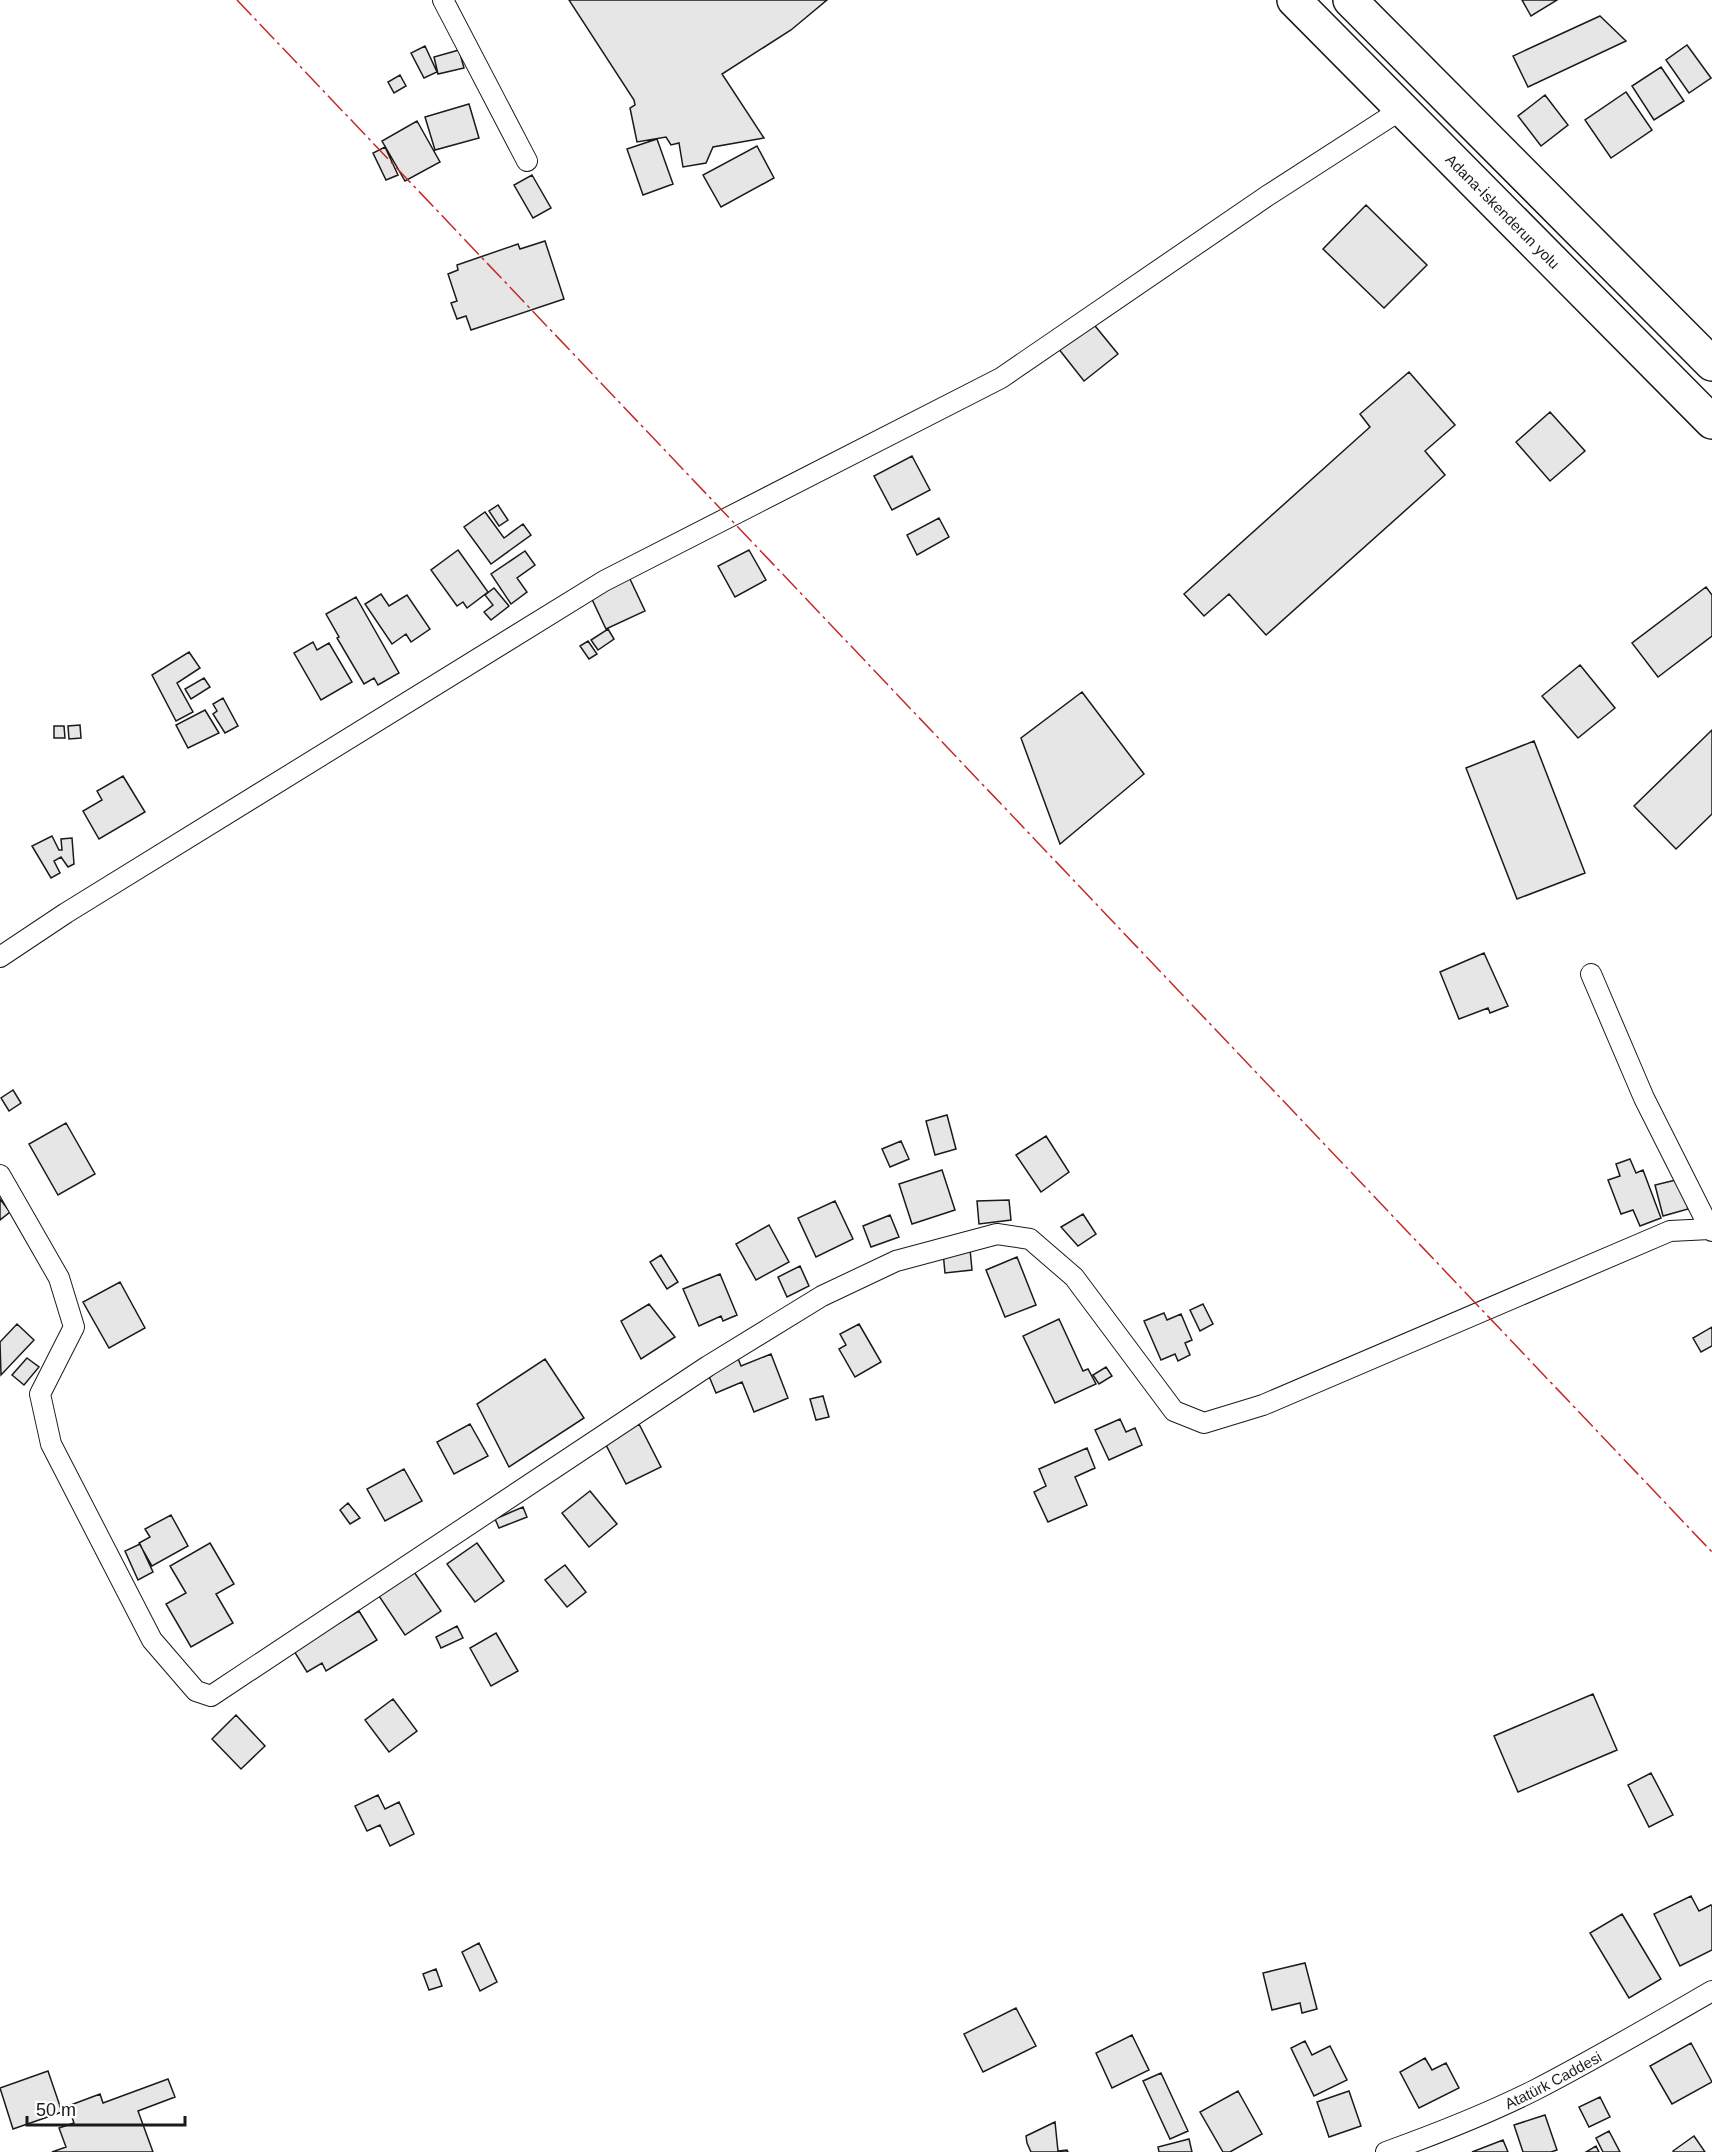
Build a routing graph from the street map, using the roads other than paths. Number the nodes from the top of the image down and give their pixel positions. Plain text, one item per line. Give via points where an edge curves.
1 (443, 0) edge
2 (1294, 0) edge
3 (1350, 0) edge
4 (1402, 109) junction
5 (527, 161) dead end
6 (1712, 364) edge
7 (1712, 423) edge
8 (0, 957) edge
9 (1591, 974) dead end
10 (0, 1175) edge
11 (1711, 1230) edge
12 (1712, 1991) edge
13 (1386, 2152) edge

1 - 5 street
2 - 4 highway, Adana-İskenderun yolu
3 - 6 highway
4 - 7 highway, Adana-İskenderun yolu
4 - 8 street via 1001,378 604,581
9 - 11 street via 1644,1098
10 - 11 street via 59,1278 74,1327 40,1394 51,1444 153,1640 196,1691 211,1696 708,1366 822,1296 896,1261 997,1234 1030,1239 1074,1277 1174,1411 1204,1423 1263,1405 1670,1231
12 - 13 street, Atatürk Caddesi via 1533,2091

